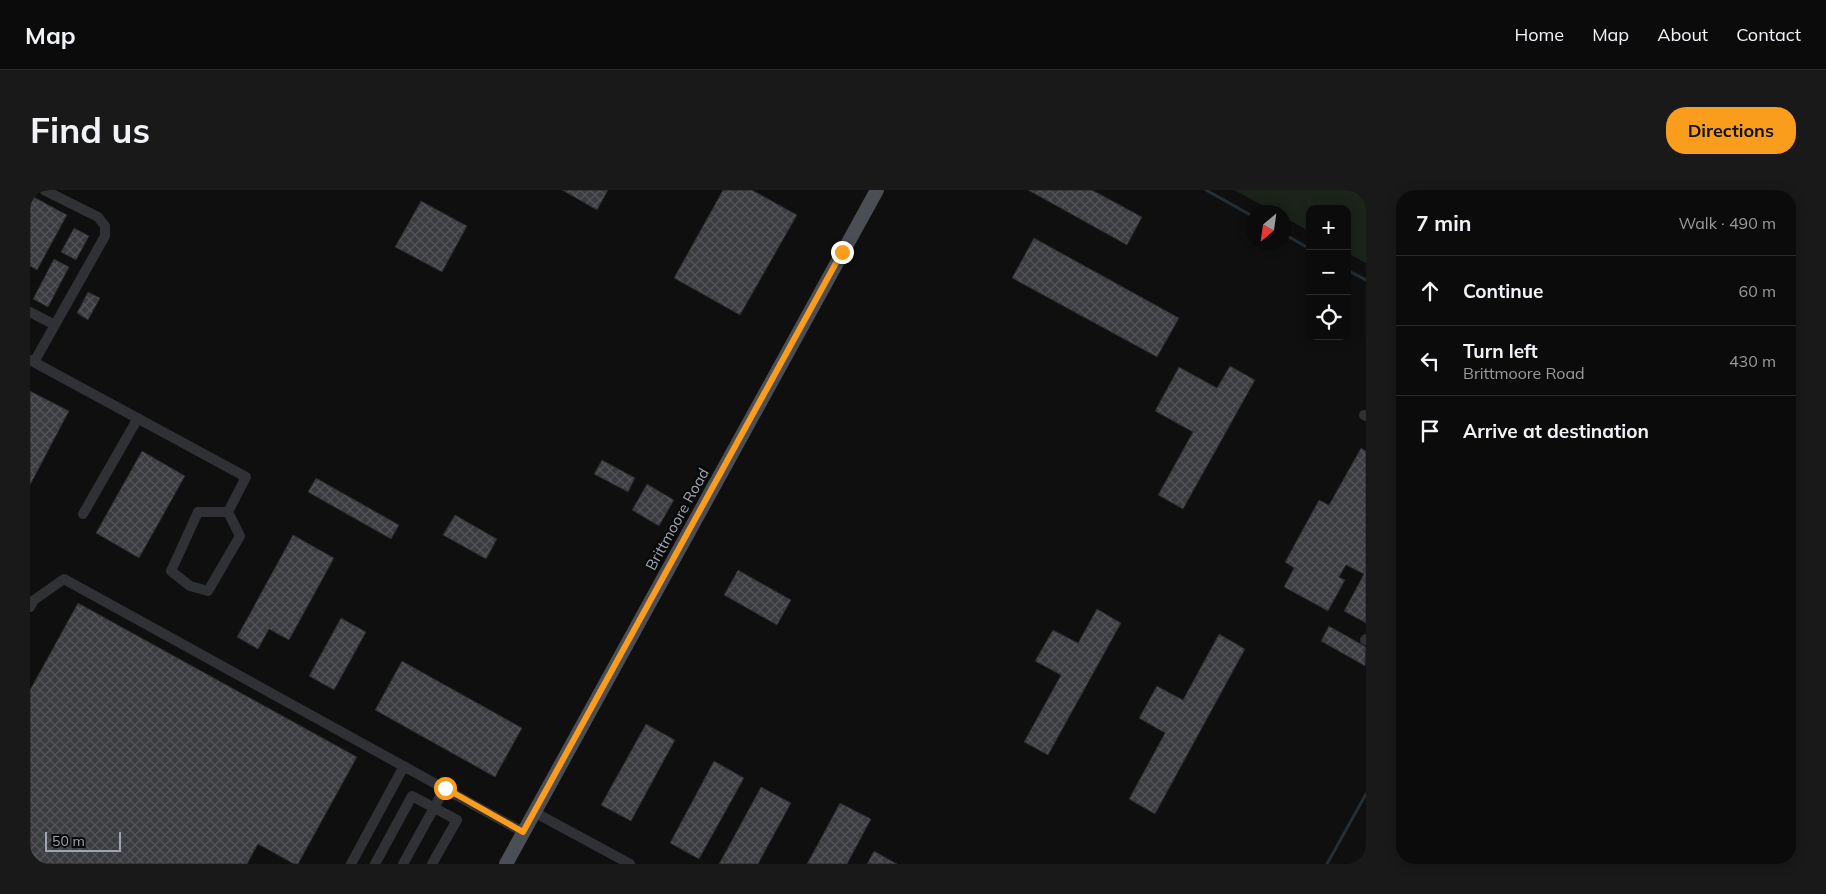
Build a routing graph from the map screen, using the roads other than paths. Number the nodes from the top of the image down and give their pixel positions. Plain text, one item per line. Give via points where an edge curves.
1 (44, 190) edge
2 (877, 190) edge
3 (30, 312) edge
4 (54, 325) junction
5 (32, 361) edge
6 (138, 418) junction
7 (228, 512) junction
8 (83, 514) dead end
9 (30, 607) edge
10 (404, 766) junction
11 (445, 788) junction
12 (434, 808) junction
13 (534, 812) junction
14 (523, 832) junction
15 (351, 864) edge
16 (375, 864) edge
17 (403, 864) edge
18 (432, 864) edge
19 (506, 864) edge
20 (630, 864) edge

1 - 4 lane via 98,217 105,226 105,236
2 - 13 main road, Brittmoore Road
3 - 4 lane
4 - 5 lane
5 - 6 lane
6 - 7 lane via 246,477
6 - 8 lane
7 - 7 lane via 198,512 171,571 190,586 208,591 240,536
9 - 10 lane via 34,600 64,579
10 - 11 lane
10 - 15 lane
11 - 12 lane
11 - 14 lane
12 - 16 lane via 412,796
12 - 17 lane
12 - 18 lane via 457,820
13 - 14 main road, Brittmoore Road
13 - 20 lane
14 - 19 main road, Brittmoore Road

